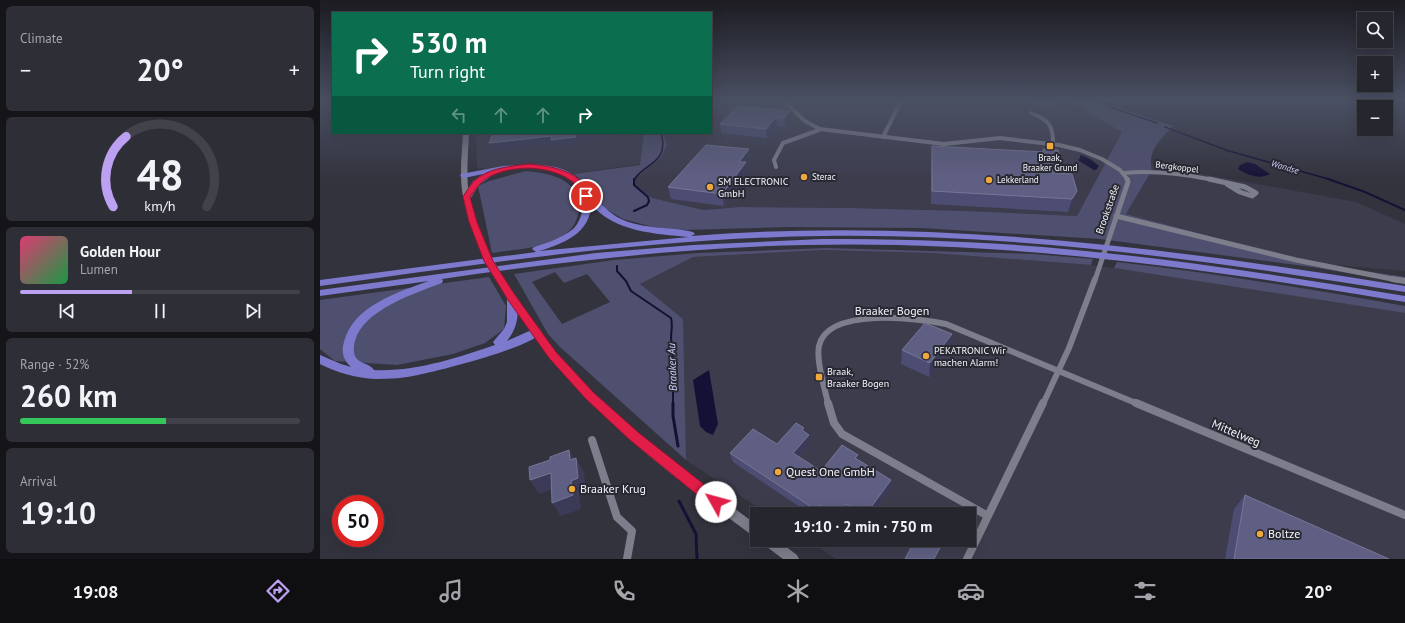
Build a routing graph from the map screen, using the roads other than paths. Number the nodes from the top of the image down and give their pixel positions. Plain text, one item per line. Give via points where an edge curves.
1 (813, 127) edge
2 (888, 127) edge
3 (1052, 127) edge
4 (820, 130) junction
5 (466, 134) edge
6 (883, 137) junction
7 (1053, 144) junction
8 (776, 167) dead end
9 (512, 168) junction
10 (1124, 173) junction
11 (487, 175) junction
12 (464, 176) junction
13 (1227, 184) junction
14 (584, 188) junction
15 (467, 197) junction
16 (1116, 216) junction
17 (728, 236) junction
18 (520, 255) junction
19 (454, 270) junction
20 (1405, 281) edge
21 (320, 283) edge
22 (1405, 289) edge
23 (320, 294) edge
24 (512, 297) junction
25 (1405, 299) edge
26 (536, 332) junction
27 (499, 342) junction
28 (473, 356) junction
29 (320, 359) edge
30 (1059, 371) junction
31 (375, 373) junction
32 (592, 440) dead end
33 (1405, 515) edge
34 (988, 516) junction
35 (750, 527) edge
36 (777, 547) edge
37 (627, 559) edge
38 (793, 559) edge
39 (967, 559) edge

1 - 4 street, Brookstraße
2 - 6 street
3 - 7 street
4 - 6 street, Brookstraße
4 - 8 street via 783,143 774,160
5 - 12 main road
6 - 7 street, Brookstraße via 944,144 994,138
7 - 10 street, Brookstraße via 1087,151
9 - 11 highway
9 - 12 highway
9 - 14 highway via 547,168 568,175
10 - 13 street, Bergkoppel via 1166,172
10 - 16 street, Brookstraße via 1128,182
11 - 12 highway via 475,178
11 - 15 highway via 476,183
12 - 15 main road
13 - 13 street, Bergkoppel via 1246,195 1256,194 1245,187
14 - 17 highway via 600,209 626,224 665,231
14 - 18 highway via 588,214 581,226 558,242
15 - 24 main road via 481,246
16 - 20 street via 1286,258
16 - 30 street, Brookstraße via 1096,277
17 - 18 highway
17 - 22 highway via 906,233 990,236 1176,254
18 - 19 highway
19 - 21 highway
19 - 23 highway
19 - 25 highway via 637,252 759,244 921,243 1088,253 1301,281
19 - 31 highway via 393,299 369,314 355,327 348,339 347,354 357,366
24 - 26 main road
24 - 27 highway via 512,325
26 - 27 highway via 523,333
26 - 28 highway via 512,344
26 - 35 main road via 552,355 590,396 705,494
27 - 28 highway
28 - 31 highway via 419,371
29 - 31 highway via 342,369
30 - 33 street, Mittelweg
30 - 34 street, Brookstraße
30 - 34 street, Braaker Bogen via 938,322 898,319 847,322 830,329 820,341 818,350 828,409 842,434
32 - 37 street via 617,517 632,531
34 - 39 street, Brookstraße
36 - 38 main road

